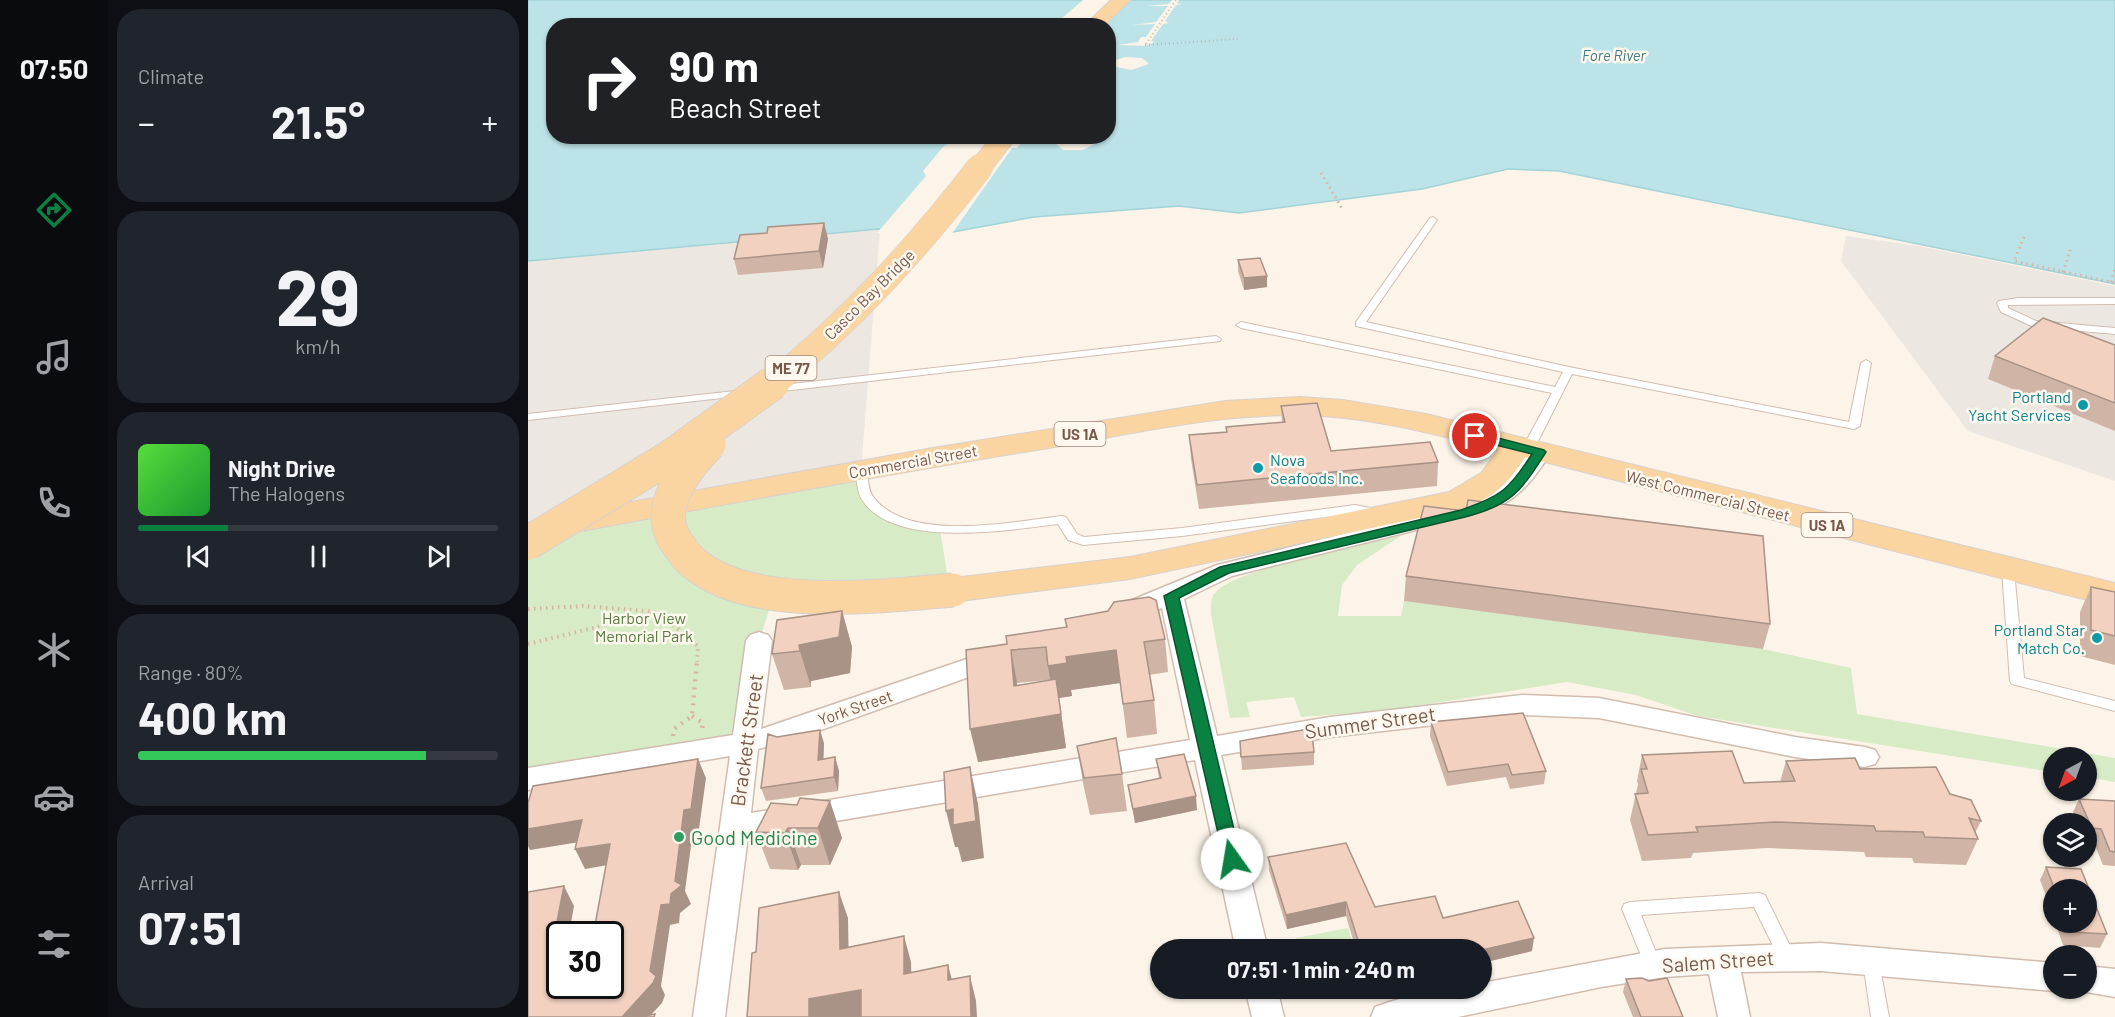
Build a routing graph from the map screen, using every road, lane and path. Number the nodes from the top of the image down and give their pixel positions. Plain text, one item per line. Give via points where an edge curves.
1 (1098, 0) edge
2 (1121, 0) edge
3 (1176, 0) edge
4 (1088, 18) edge
5 (1093, 18) edge
6 (1238, 39) dead end
7 (971, 144) edge
8 (998, 144) edge
9 (1321, 173) dead end
10 (1343, 210) dead end
11 (1433, 220) dead end
12 (2024, 237) dead end
13 (2070, 248) dead end
14 (2115, 269) edge
15 (2063, 272) junction
16 (2113, 283) edge
17 (2115, 301) edge
18 (1241, 325) dead end
19 (2115, 331) edge
20 (1216, 339) dead end
21 (1866, 363) dead end
22 (1569, 370) junction
23 (1558, 391) junction
24 (1300, 406) joint
25 (528, 417) edge
26 (724, 420) junction
27 (1528, 449) junction
28 (861, 471) junction
29 (1387, 515) junction
30 (528, 519) edge
31 (528, 531) edge
32 (528, 543) edge
33 (2008, 570) junction
34 (2115, 595) edge
35 (1172, 596) junction
36 (528, 609) edge
37 (658, 612) junction
38 (1105, 619) edge
39 (759, 641) dead end
40 (528, 644) edge
41 (1016, 650) edge
42 (2115, 706) edge
43 (744, 742) junction
44 (1206, 746) junction
45 (671, 754) junction
46 (1864, 758) dead end
47 (530, 785) edge
48 (734, 827) junction
49 (1250, 939) edge
50 (1787, 957) junction
51 (1722, 959) junction
52 (1871, 962) junction
53 (1653, 965) junction
54 (2043, 976) edge
55 (2097, 981) edge
56 (2115, 982) edge
57 (1264, 999) edge
58 (709, 1017) edge
59 (1268, 1017) edge
60 (1387, 1017) edge
61 (1734, 1017) edge
62 (1880, 1017) edge

1 - 4 main road
2 - 5 main road
3 - 6 path via 1145,45
7 - 30 main road, Casco Bay Bridge / ME 77 via 868,268 796,338 631,457
8 - 26 main road, Casco Bay Bridge / ME 77, bridge via 883,284 773,384
9 - 10 path
11 - 22 lane via 1360,324
12 - 15 path via 2014,261
13 - 15 path
14 - 16 path
15 - 16 path
17 - 19 lane via 2002,303 2004,310 2034,324
18 - 23 lane
20 - 25 lane
21 - 22 lane via 1854,426
22 - 23 lane
23 - 27 lane
24 - 27 main road, West Commercial Street / US 1A via 1386,415
24 - 28 main road, Commercial Street / US 1A via 1225,410
26 - 29 main road, bridge via 711,442 686,469 671,497 672,534 695,565 724,581 794,595 953,590 1130,568
26 - 32 main road, Casco Bay Bridge / ME 77, bridge via 615,494
27 - 29 main road via 1482,491
27 - 33 main road, West Commercial Street / US 1A
27 - 35 street via 1517,488 1493,503 1225,570
28 - 29 lane via 866,496 873,504 904,523 940,530 1062,520 1072,537 1083,541 1355,509
28 - 31 main road, Commercial Street / US 1A
33 - 34 main road, West Commercial Street / US 1A
33 - 42 lane via 2017,681
35 - 38 street
35 - 44 street
36 - 37 path via 583,606
37 - 40 path
37 - 45 path via 698,646 692,716 674,729
39 - 43 street, Brackett Street
41 - 43 street, York Street via 783,733
43 - 45 street, York Street
43 - 48 street, Brackett Street
44 - 46 street, Summer Street via 1408,716 1522,705 1599,708
44 - 48 street, Summer Street
44 - 49 street
45 - 47 street, York Street
48 - 58 street, Brackett Street
50 - 51 street, Salem Street
50 - 52 street, Salem Street
50 - 53 lane via 1759,900 1630,909
51 - 53 street, Salem Street
51 - 61 street
52 - 54 street, Salem Street
52 - 62 lane
53 - 60 street, Salem Street
55 - 56 street
57 - 59 street

